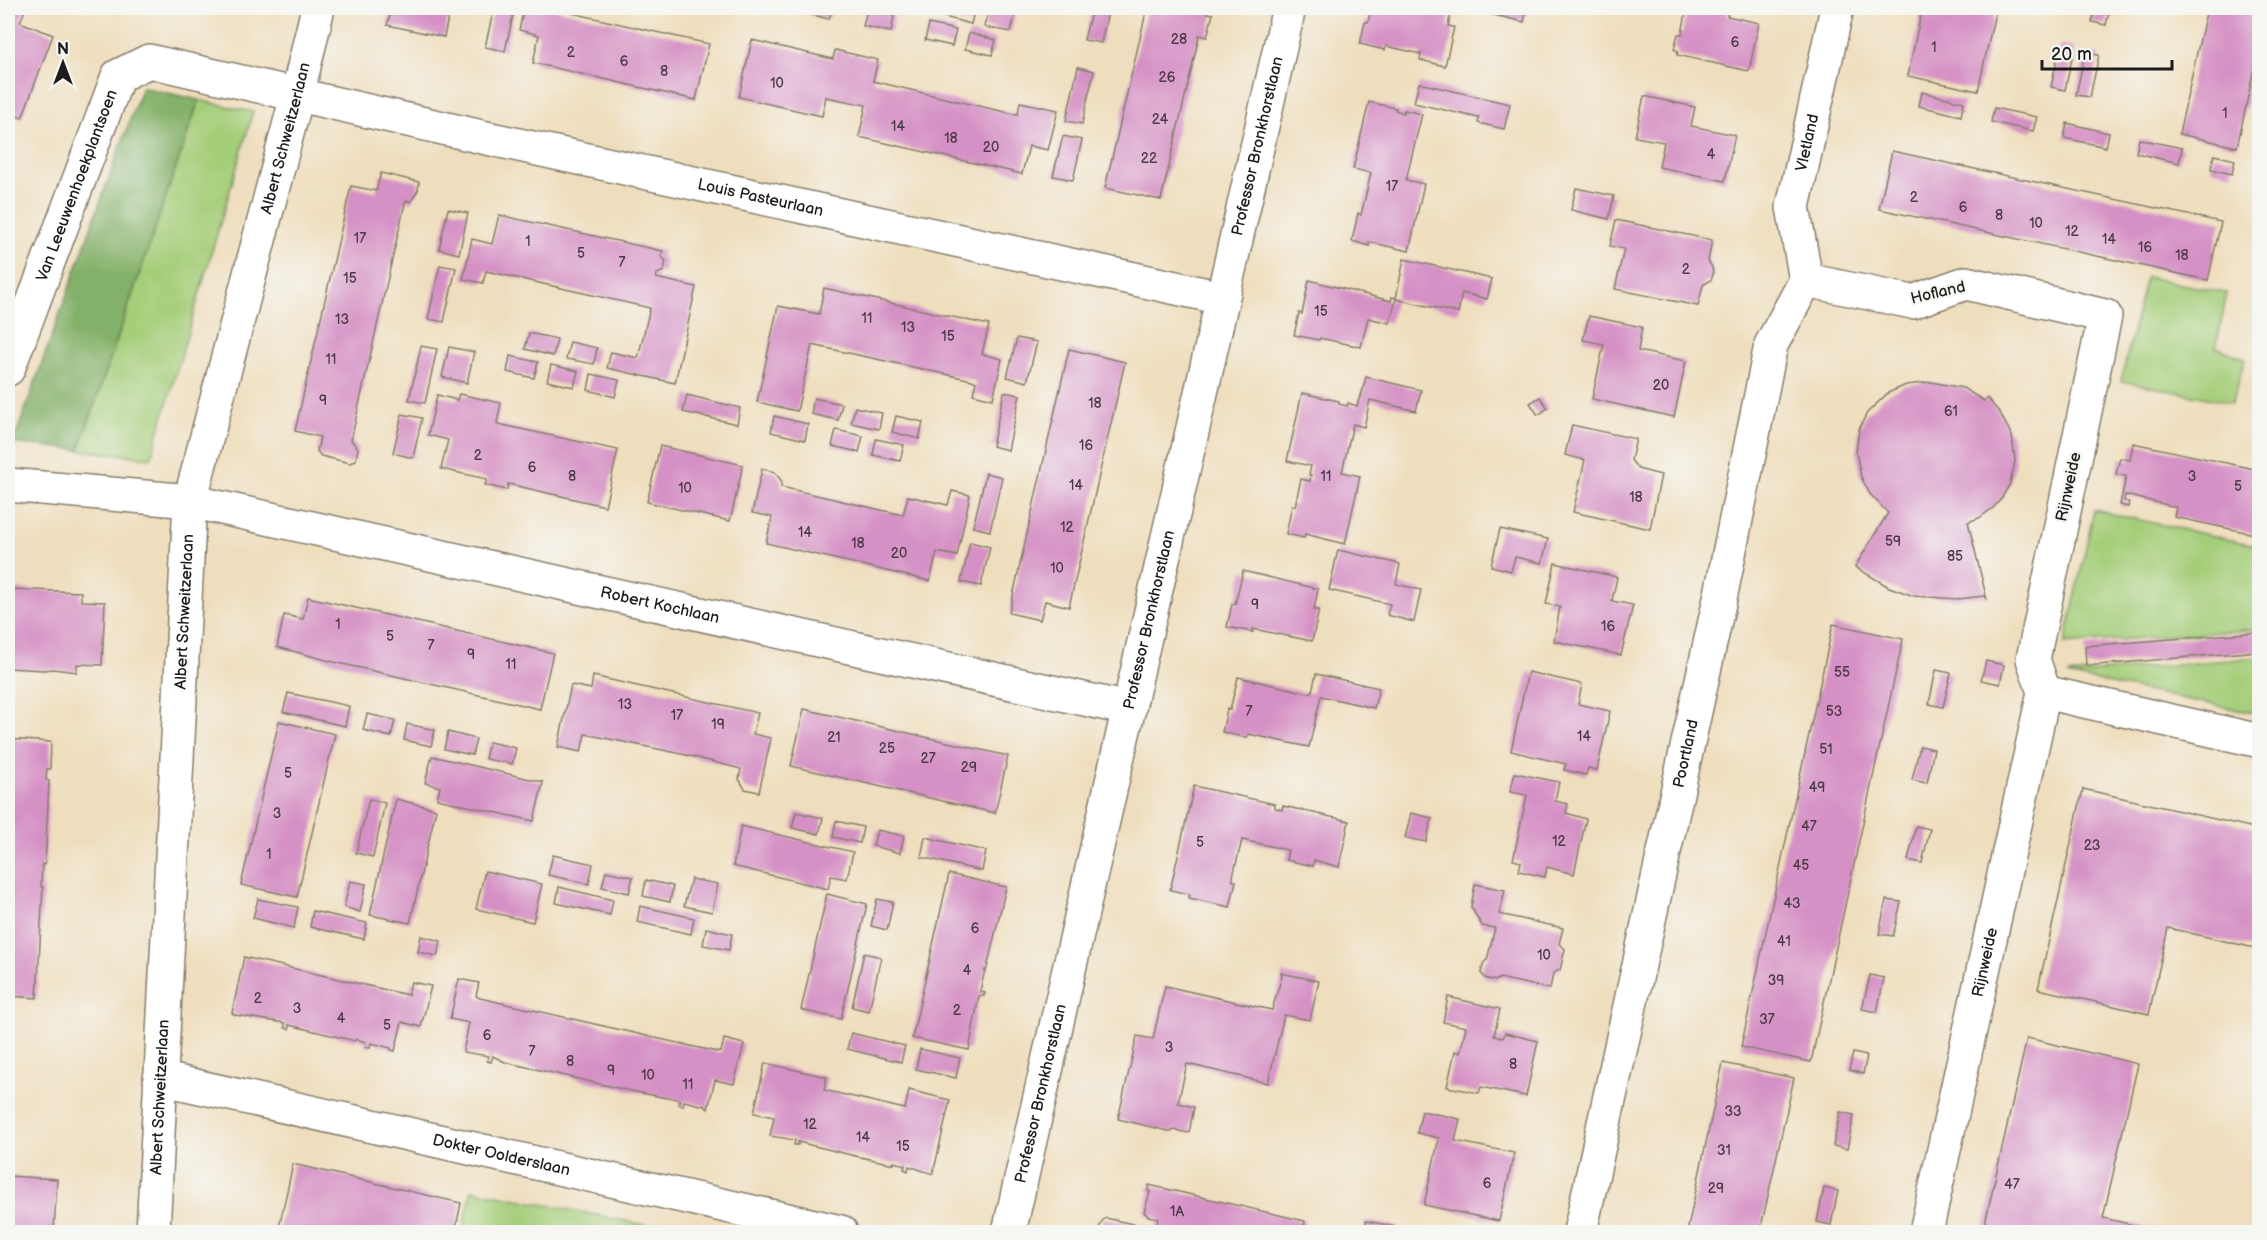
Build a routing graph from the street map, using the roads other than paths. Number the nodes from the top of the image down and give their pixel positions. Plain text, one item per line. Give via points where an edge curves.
1 (318, 8) edge
2 (1289, 8) edge
3 (1837, 8) edge
4 (297, 96) junction
5 (1806, 280) junction
6 (1222, 298) junction
7 (2105, 316) joint
8 (8, 369) edge
9 (8, 485) edge
10 (190, 501) junction
11 (2044, 692) junction
12 (1129, 709) junction
13 (2259, 741) edge
14 (160, 1078) junction
15 (153, 1233) edge
16 (841, 1233) edge
17 (1010, 1233) edge
18 (1580, 1233) edge
19 (1926, 1233) edge

1 - 4 street, Albert Schweitzerlaan
2 - 6 street, Professor Bronkhorstlaan
3 - 5 street, Vletland via 1793,207
4 - 6 street, Louis Pasteurlaan
4 - 8 street, Van Leeuwenhoekplantsoen via 149,61 118,76
4 - 10 street, Albert Schweitzerlaan
5 - 7 street, Hofland via 1912,302 1966,283
5 - 18 street, Poortland via 1771,345 1721,594
6 - 12 street, Professor Bronkhorstlaan
7 - 11 street, Rijnweide via 2033,659
9 - 10 street
10 - 12 street, Robert Kochlaan
10 - 14 street, Albert Schweitzerlaan
11 - 13 street
11 - 19 street, Rijnweide
12 - 17 street, Professor Bronkhorstlaan
14 - 15 street, Albert Schweitzerlaan
14 - 16 street, Dokter Oolderslaan

